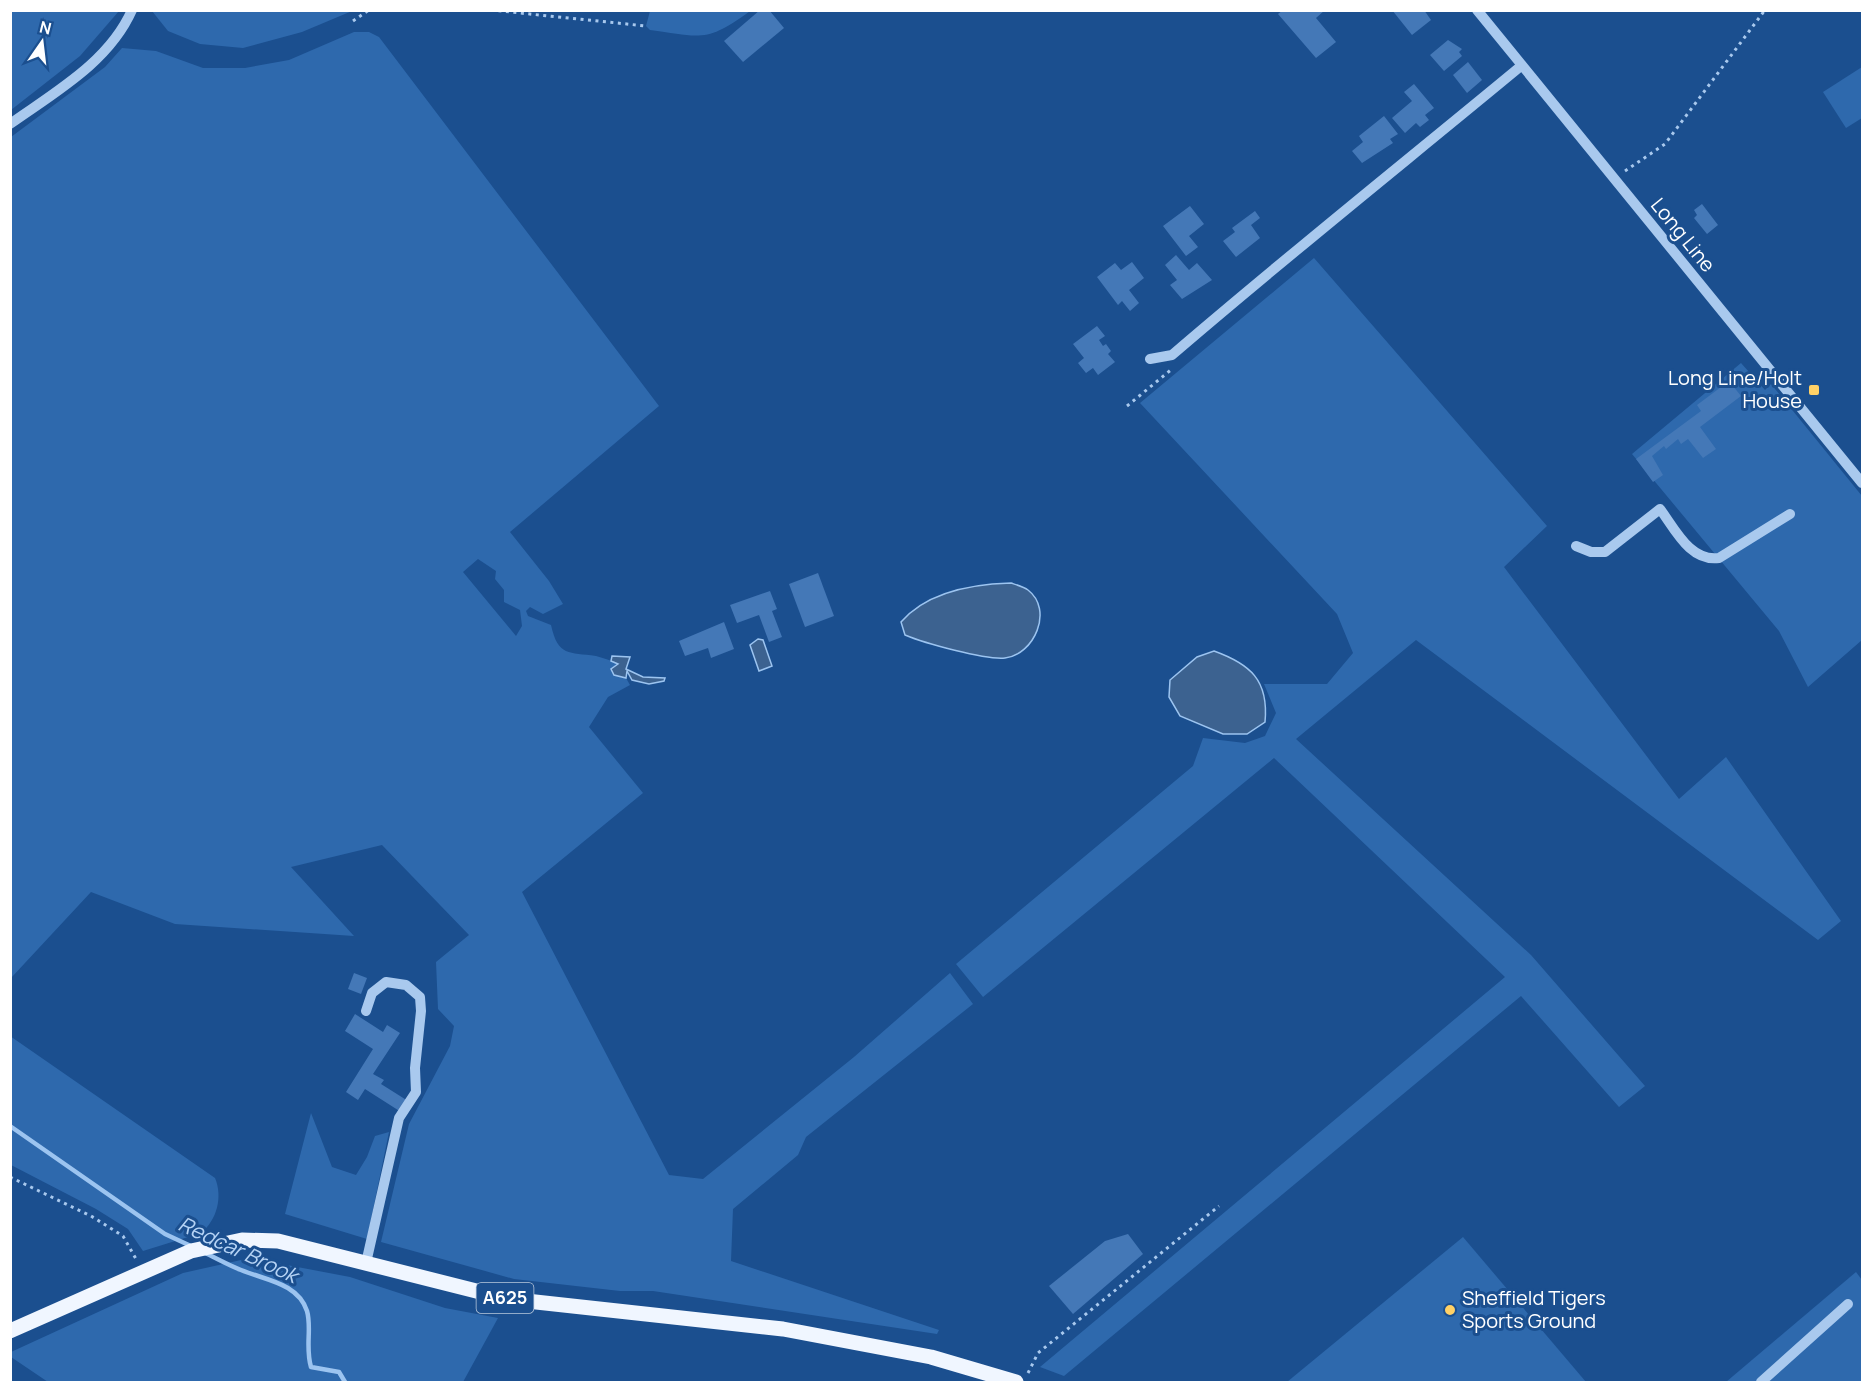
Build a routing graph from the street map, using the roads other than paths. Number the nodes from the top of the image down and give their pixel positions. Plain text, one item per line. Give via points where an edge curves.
1 (132, 10) edge
2 (1477, 10) edge
3 (1521, 66) junction
4 (10, 124) edge
5 (1149, 359) dead end
6 (1863, 483) edge
7 (1790, 514) dead end
8 (1576, 546) dead end
9 (366, 1011) dead end
10 (366, 1263) junction
11 (1848, 1304) dead end
12 (10, 1330) edge
13 (1016, 1383) edge
14 (1761, 1383) edge

1 - 4 street via 108,48 80,74
2 - 3 street, Long Line
3 - 5 street via 1172,355
3 - 6 street, Long Line
7 - 8 street via 1719,558 1708,559 1690,550 1660,509 1605,552
9 - 10 street via 372,993 386,982 406,985 420,997 416,1092 399,1118
10 - 12 main road, A625 via 296,1244 242,1239 191,1251
10 - 13 main road, A625 via 508,1299 658,1313 874,1345 965,1365
11 - 14 street

